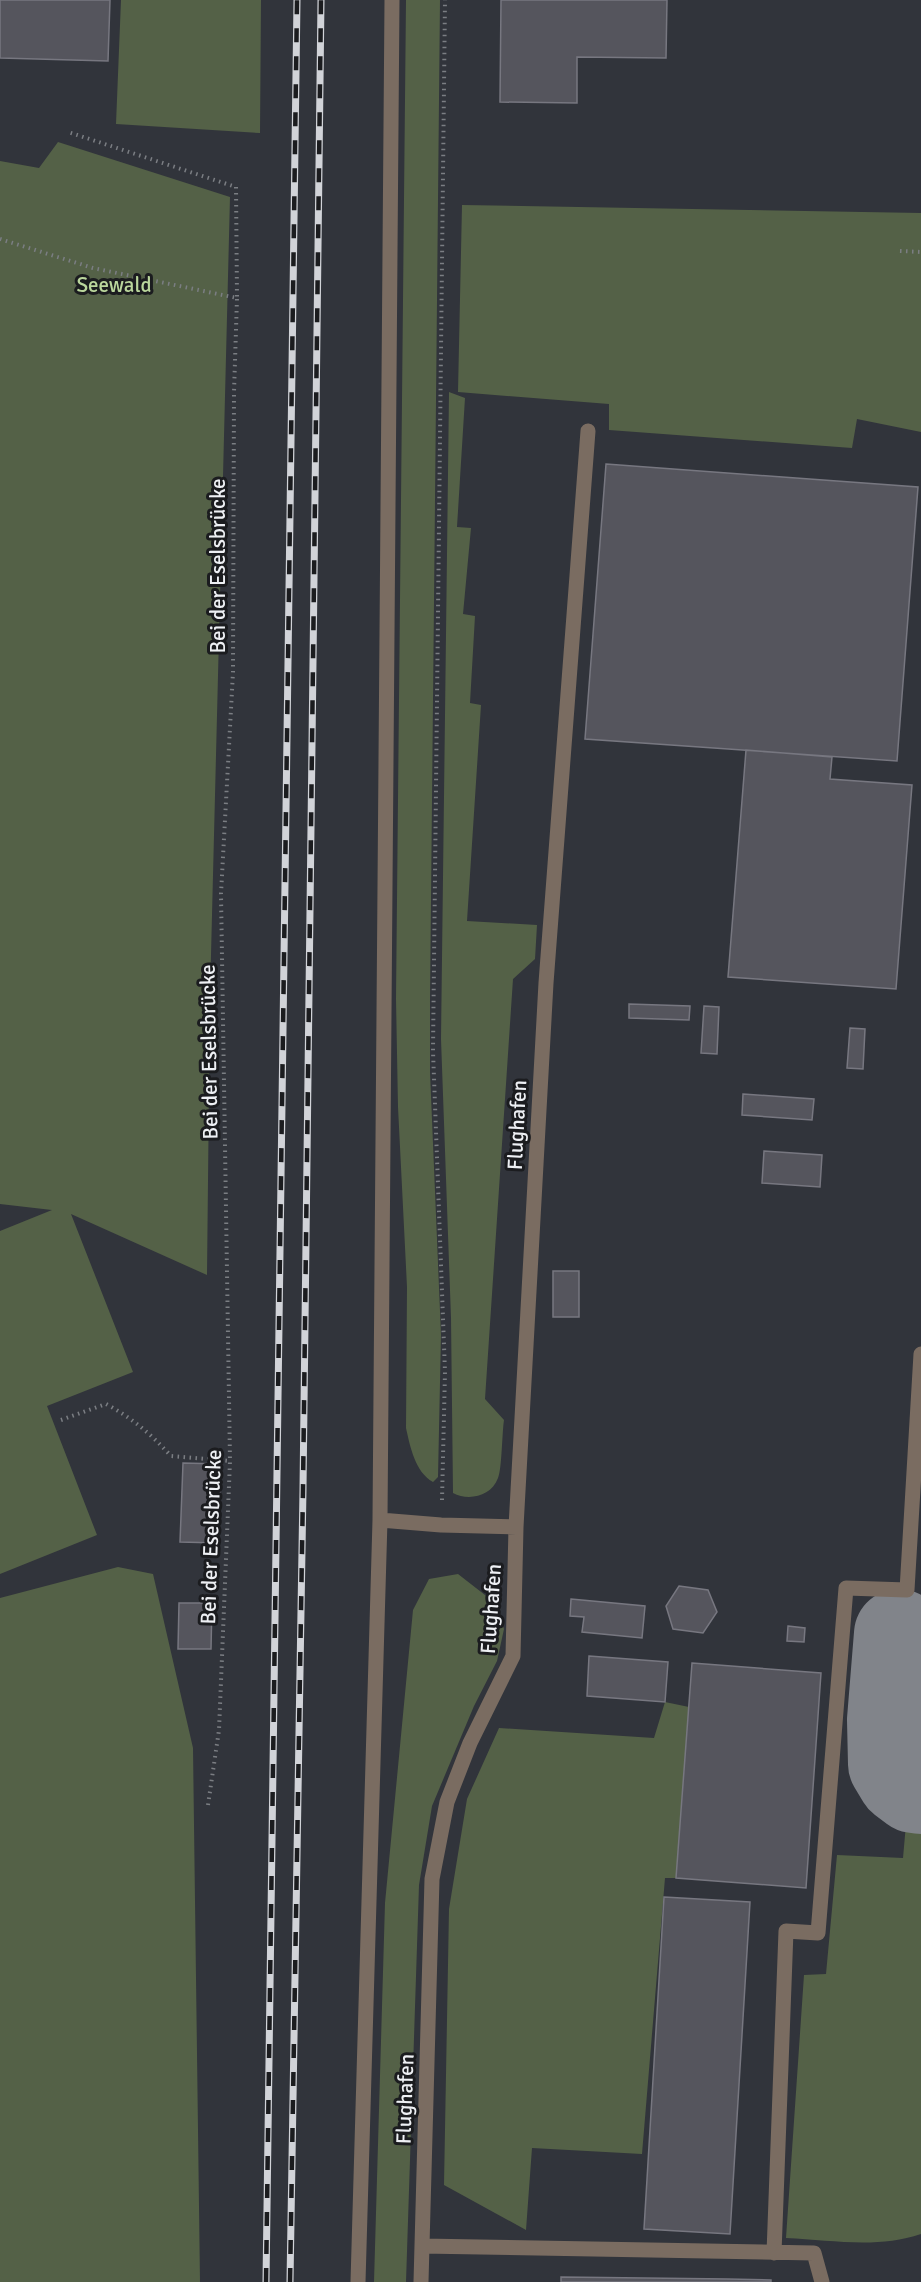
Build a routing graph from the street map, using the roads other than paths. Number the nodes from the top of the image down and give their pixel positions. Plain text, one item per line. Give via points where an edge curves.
1 (392, 0) edge
2 (588, 431) dead end
3 (921, 1354) edge
4 (380, 1520) junction
5 (516, 1527) junction
6 (422, 2246) junction
7 (505, 2249) junction
8 (774, 2253) junction
9 (478, 2260) dead end
10 (358, 2282) edge
11 (421, 2282) edge
12 (822, 2282) edge

1 - 4 street
2 - 5 street, Flughafen via 550,926
3 - 8 street via 907,1590 846,1588 818,1933 786,1930
4 - 5 street
4 - 10 street
5 - 6 street, Flughafen via 513,1656 470,1743 447,1802 432,1879
6 - 7 street
6 - 11 street, Flughafen
7 - 8 street
7 - 9 street
8 - 12 street via 814,2253

